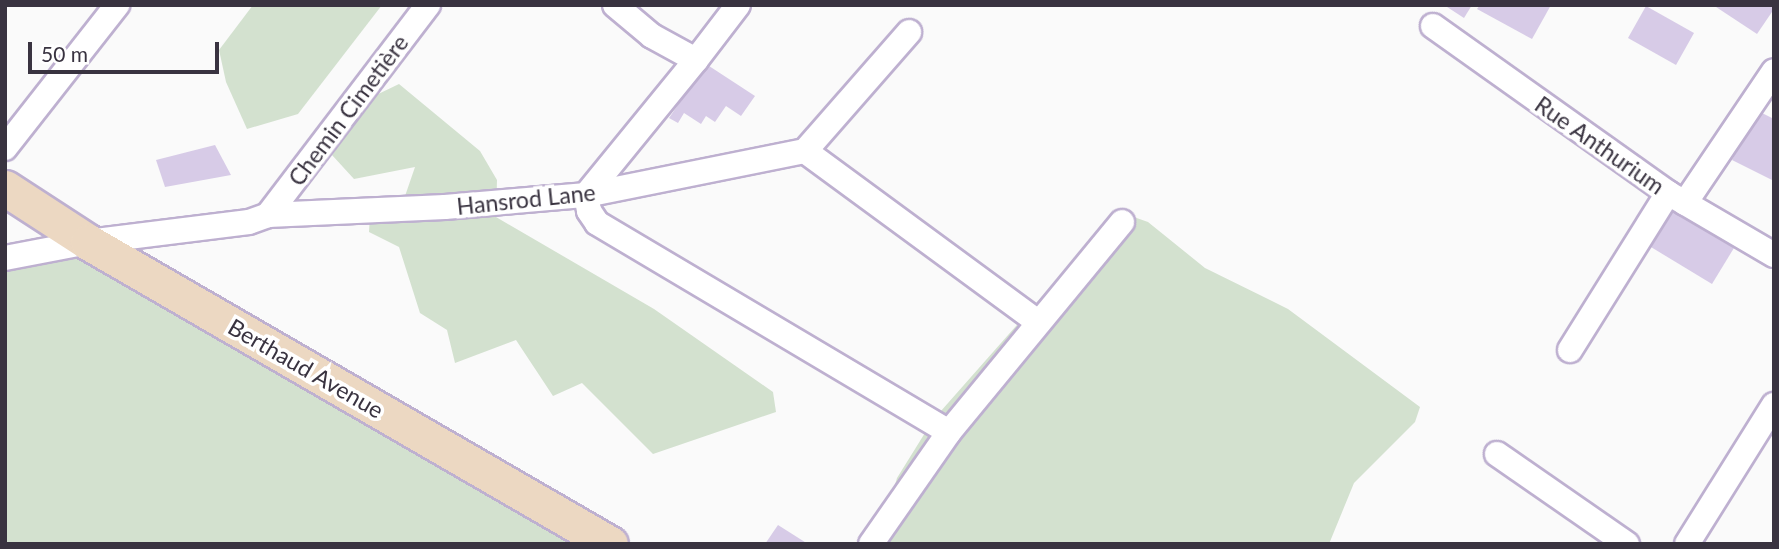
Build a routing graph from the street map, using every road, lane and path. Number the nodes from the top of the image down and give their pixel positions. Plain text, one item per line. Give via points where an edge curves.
1 (117, 5) edge
2 (428, 5) edge
3 (615, 5) edge
4 (738, 5) edge
5 (1433, 26) dead end
6 (909, 32) dead end
7 (696, 60) junction
8 (1774, 71) edge
9 (5, 148) edge
10 (805, 151) junction
11 (5, 188) edge
12 (586, 195) junction
13 (1676, 198) junction
14 (268, 215) junction
15 (1122, 222) dead end
16 (88, 242) junction
17 (1774, 255) edge
18 (5, 258) edge
19 (1039, 323) junction
20 (1570, 350) dead end
21 (1774, 405) edge
22 (950, 432) junction
23 (1497, 454) dead end
24 (610, 544) edge
25 (871, 544) edge
26 (1627, 544) edge
27 (1686, 544) edge

1 - 9 street
2 - 14 street, Chemin Cimetière
3 - 7 street via 652,36
4 - 7 street
5 - 13 street, Rue Anthurium
6 - 10 street
7 - 12 street
8 - 13 street
10 - 12 street, Hansrod Lane
10 - 19 street
11 - 16 street, Berthaud Avenue
12 - 14 street, Hansrod Lane
12 - 22 street via 597,223
13 - 17 street, Rue Anthurium
13 - 20 street
14 - 16 street, Hansrod Lane via 249,222
15 - 19 street
16 - 18 street
16 - 24 street, Berthaud Avenue
19 - 22 street
21 - 27 street
22 - 25 street
23 - 26 street

